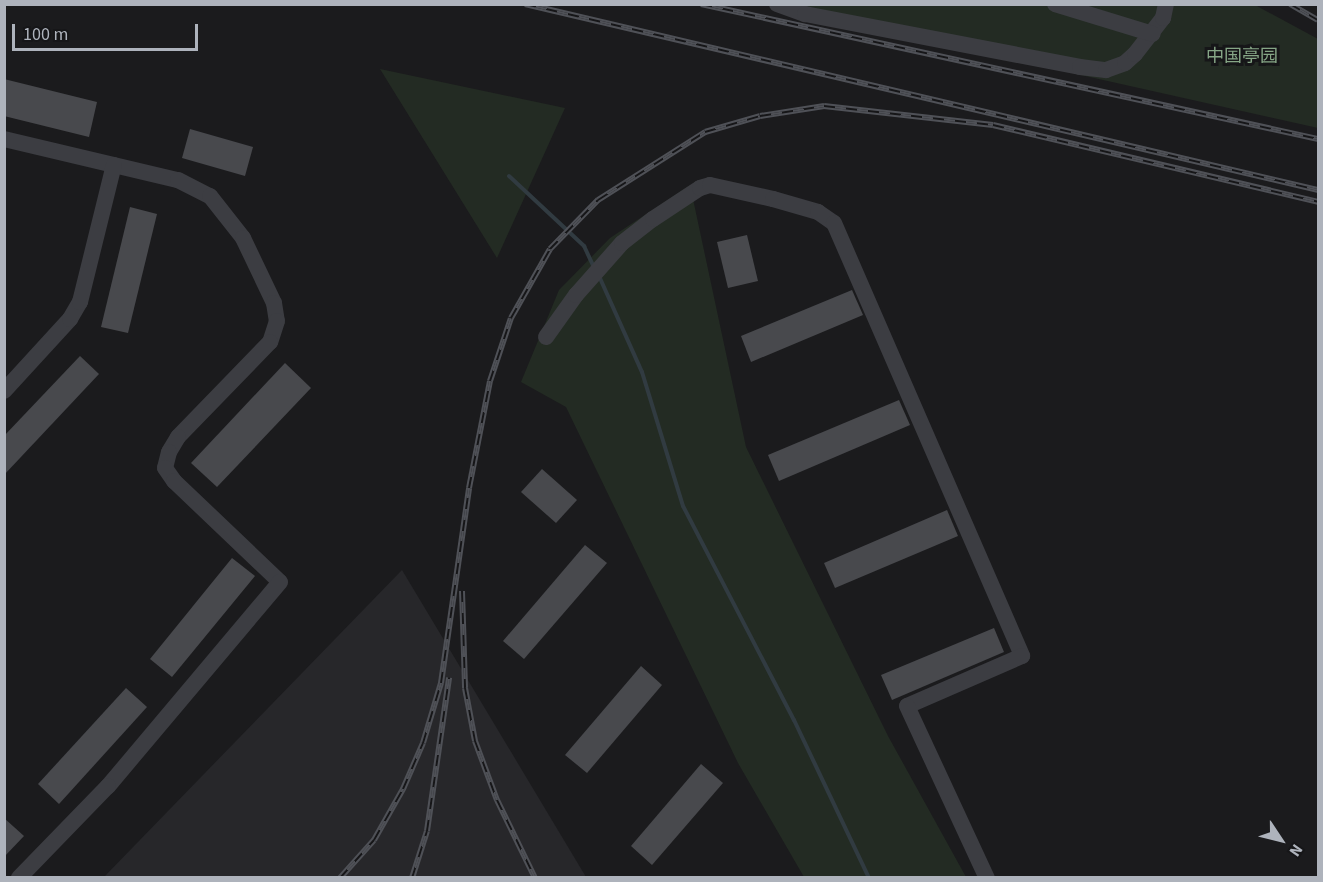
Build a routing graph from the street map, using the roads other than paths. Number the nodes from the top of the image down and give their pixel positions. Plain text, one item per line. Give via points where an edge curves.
1 (777, 4) edge
2 (1055, 4) edge
3 (1166, 4) edge
4 (1153, 34) junction
5 (4, 139) edge
6 (114, 165) junction
7 (546, 337) dead end
8 (4, 391) edge
9 (19, 878) edge
10 (987, 878) edge

1 - 4 street via 805,14 1106,70 1125,63
2 - 4 street
3 - 4 street
5 - 6 street
6 - 8 street via 80,302 70,319
6 - 9 street via 177,180 210,196 243,238 274,303 274,337 178,436 165,468 280,582 108,786
7 - 10 street via 613,253 692,192 710,185 818,212 834,223 1022,656 907,706

